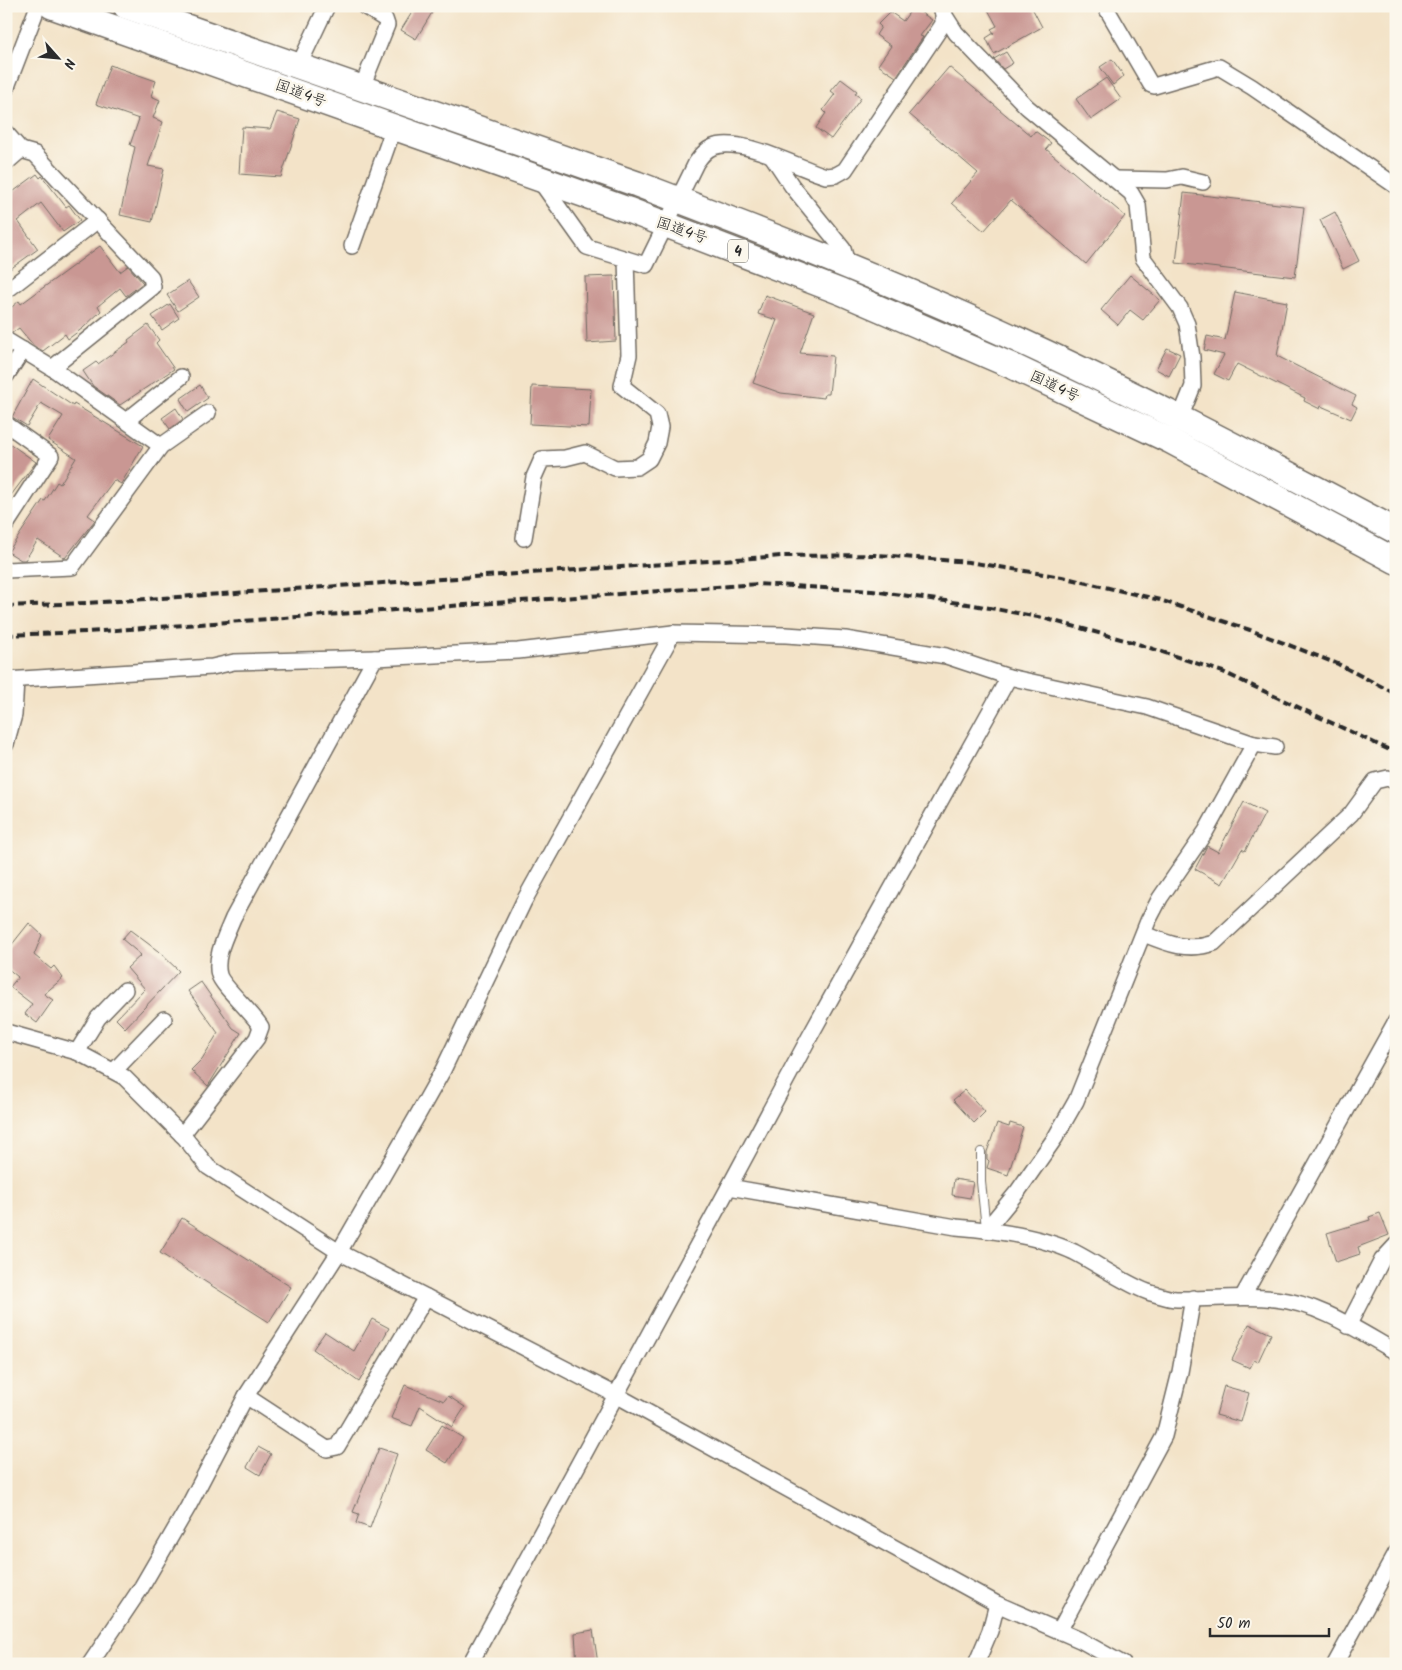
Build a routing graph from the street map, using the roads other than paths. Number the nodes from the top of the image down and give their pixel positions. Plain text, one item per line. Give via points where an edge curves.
1 (38, 6) edge
2 (52, 6) edge
3 (126, 6) edge
4 (327, 6) edge
5 (364, 6) edge
6 (1105, 6) edge
7 (942, 8) edge
8 (299, 65) junction
9 (362, 86) junction
10 (6, 89) edge
11 (394, 127) junction
12 (6, 133) edge
13 (21, 150) junction
14 (772, 156) junction
15 (6, 163) edge
16 (536, 176) junction
17 (1116, 179) junction
18 (1203, 182) dead end
19 (1396, 186) edge
20 (677, 199) junction
21 (98, 220) junction
22 (665, 225) junction
23 (352, 246) dead end
24 (626, 259) junction
25 (848, 266) junction
26 (6, 291) edge
27 (6, 340) edge
28 (23, 350) junction
29 (52, 368) junction
30 (6, 376) edge
31 (181, 377) dead end
32 (208, 413) dead end
33 (1180, 418) junction
34 (126, 421) junction
35 (6, 424) edge
36 (161, 446) junction
37 (6, 525) edge
38 (1396, 531) edge
39 (524, 538) dead end
40 (1396, 561) edge
41 (6, 570) edge
42 (673, 633) junction
43 (374, 658) junction
44 (1008, 677) junction
45 (11, 680) edge
46 (6, 744) edge
47 (1254, 744) junction
48 (1275, 746) dead end
49 (1396, 782) edge
50 (1144, 934) junction
51 (125, 990) dead end
52 (164, 1019) dead end
53 (1396, 1021) edge
54 (6, 1032) edge
55 (77, 1052) junction
56 (114, 1071) junction
57 (182, 1135) junction
58 (981, 1152) dead end
59 (729, 1186) junction
60 (986, 1230) junction
61 (1396, 1245) edge
62 (339, 1252) junction
63 (1243, 1296) junction
64 (426, 1297) junction
65 (1193, 1298) junction
66 (1348, 1326) junction
67 (1396, 1352) edge
68 (616, 1395) junction
69 (246, 1396) junction
70 (1396, 1553) edge
71 (997, 1604) junction
72 (1059, 1631) junction
73 (90, 1664) edge
74 (470, 1664) edge
75 (976, 1664) edge
76 (1123, 1664) edge
77 (1335, 1664) edge

1 - 10 street
2 - 11 highway, 国道4号 / 4
3 - 8 highway, 国道4号 / 4
4 - 8 street
5 - 9 street via 385,19 387,25
6 - 19 street via 1151,85 1219,67
7 - 14 street via 943,24 936,36 841,172 826,176
7 - 17 street via 956,33 1026,107
8 - 9 highway, 国道4号 / 4
9 - 20 highway, 国道4号 / 4
11 - 16 highway, 国道4号 / 4
11 - 23 street
12 - 13 street
13 - 15 street
13 - 21 street via 35,154
14 - 20 street via 737,146 713,147 696,163
14 - 25 street via 843,249
16 - 22 highway, 国道4号 / 4
16 - 24 street via 587,247
17 - 18 street via 1168,180 1182,177
17 - 33 street via 1131,193 1138,206 1143,258 1180,308 1187,324 1193,386
20 - 22 street
20 - 25 highway, 国道4号 / 4
21 - 26 street
21 - 29 street via 151,277 153,287
22 - 24 street via 646,265
22 - 40 highway, 国道4号 / 4 via 842,292 1012,366 1178,445
24 - 39 street via 629,355 622,386 657,414 660,427 657,443 649,460 637,467 615,468 585,453 542,459 534,478
25 - 33 highway, 国道4号 / 4 via 984,324
27 - 28 street
28 - 29 street
28 - 30 street
29 - 34 street
31 - 34 street
32 - 36 street
33 - 38 highway, 国道4号 / 4
34 - 36 street
35 - 37 street via 51,456
36 - 41 street via 72,567
42 - 43 street via 518,651
42 - 44 street via 845,638 946,656
42 - 62 street via 524,902 442,1070
43 - 45 street via 234,662 212,667 94,672
43 - 57 street via 222,944 219,977 261,1027 257,1038
44 - 47 street via 1146,707
44 - 59 street
45 - 46 street via 14,715
47 - 48 street
47 - 50 street via 1206,831 1160,898
49 - 50 street via 1388,778 1375,781 1351,814 1214,943 1184,948
50 - 60 street via 1072,1109 1018,1191
51 - 55 street via 98,1018
52 - 56 street
53 - 63 street
54 - 55 street
55 - 56 street
56 - 57 street via 137,1089
57 - 62 street via 208,1167
58 - 60 lane
59 - 60 street
59 - 68 street
60 - 65 street via 1063,1247 1148,1292 1175,1299
61 - 66 street via 1382,1260
62 - 64 street
62 - 69 street
63 - 65 street
63 - 66 street via 1277,1299 1308,1307
64 - 68 street
64 - 69 street via 337,1447 327,1449
65 - 72 street via 1164,1436
66 - 67 street
68 - 71 street
68 - 74 street
69 - 73 street via 146,1580
70 - 77 street
71 - 72 street
71 - 75 street
72 - 76 street

